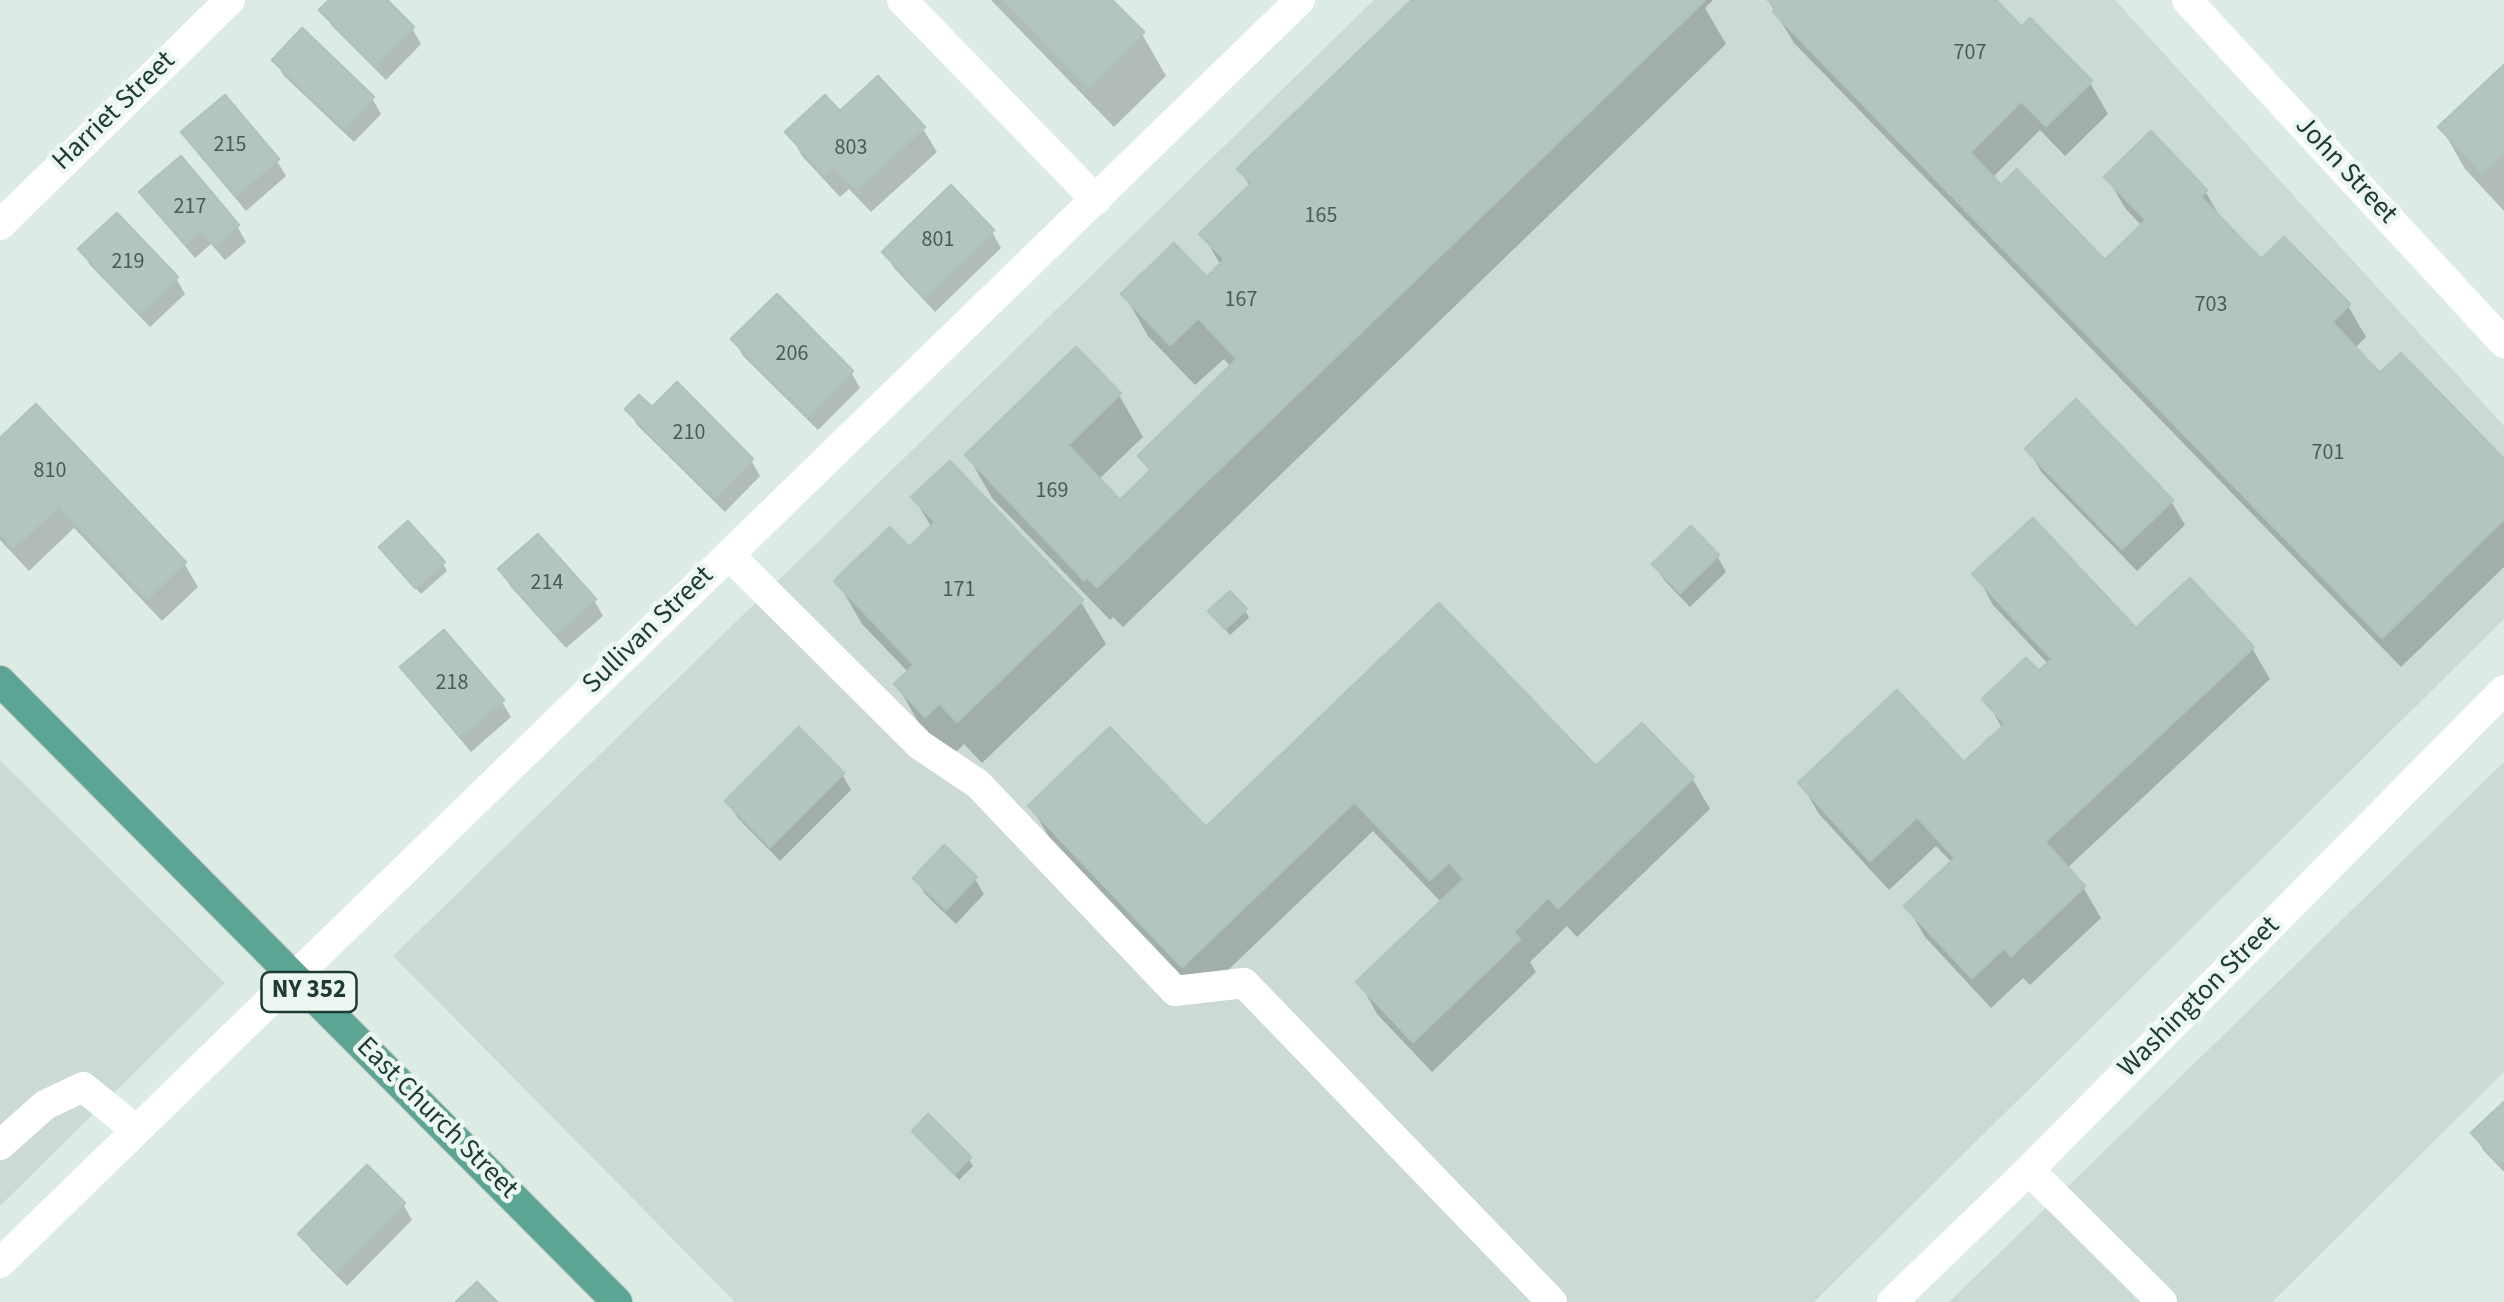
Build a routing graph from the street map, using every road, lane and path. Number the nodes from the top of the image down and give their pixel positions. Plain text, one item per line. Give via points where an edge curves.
1 (230, 0) edge
2 (902, 0) edge
3 (2186, 0) edge
4 (1280, 7) edge
5 (1096, 200) junction
6 (0, 224) edge
7 (2504, 343) edge
8 (728, 555) junction
9 (0, 681) edge
10 (2504, 690) edge
11 (294, 977) junction
12 (136, 1130) junction
13 (0, 1145) edge
14 (2030, 1170) junction
15 (0, 1263) edge
16 (618, 1302) edge
17 (1552, 1302) edge
18 (1892, 1302) edge
19 (2162, 1302) edge

1 - 6 street, Harriet Street
2 - 5 street
3 - 7 street, John Street
4 - 5 street, Sullivan Street
5 - 8 street, Sullivan Street
8 - 11 street, Sullivan Street
8 - 17 street via 920,744 978,784 1175,991 1244,982
9 - 11 main road, East Church Street / NY 352
10 - 14 street, Washington Street
11 - 12 street, Sullivan Street
11 - 16 main road, East Church Street / NY 352
12 - 13 street via 83,1087 44,1105
12 - 15 street, Sullivan Street
14 - 18 street, Washington Street
14 - 19 street

